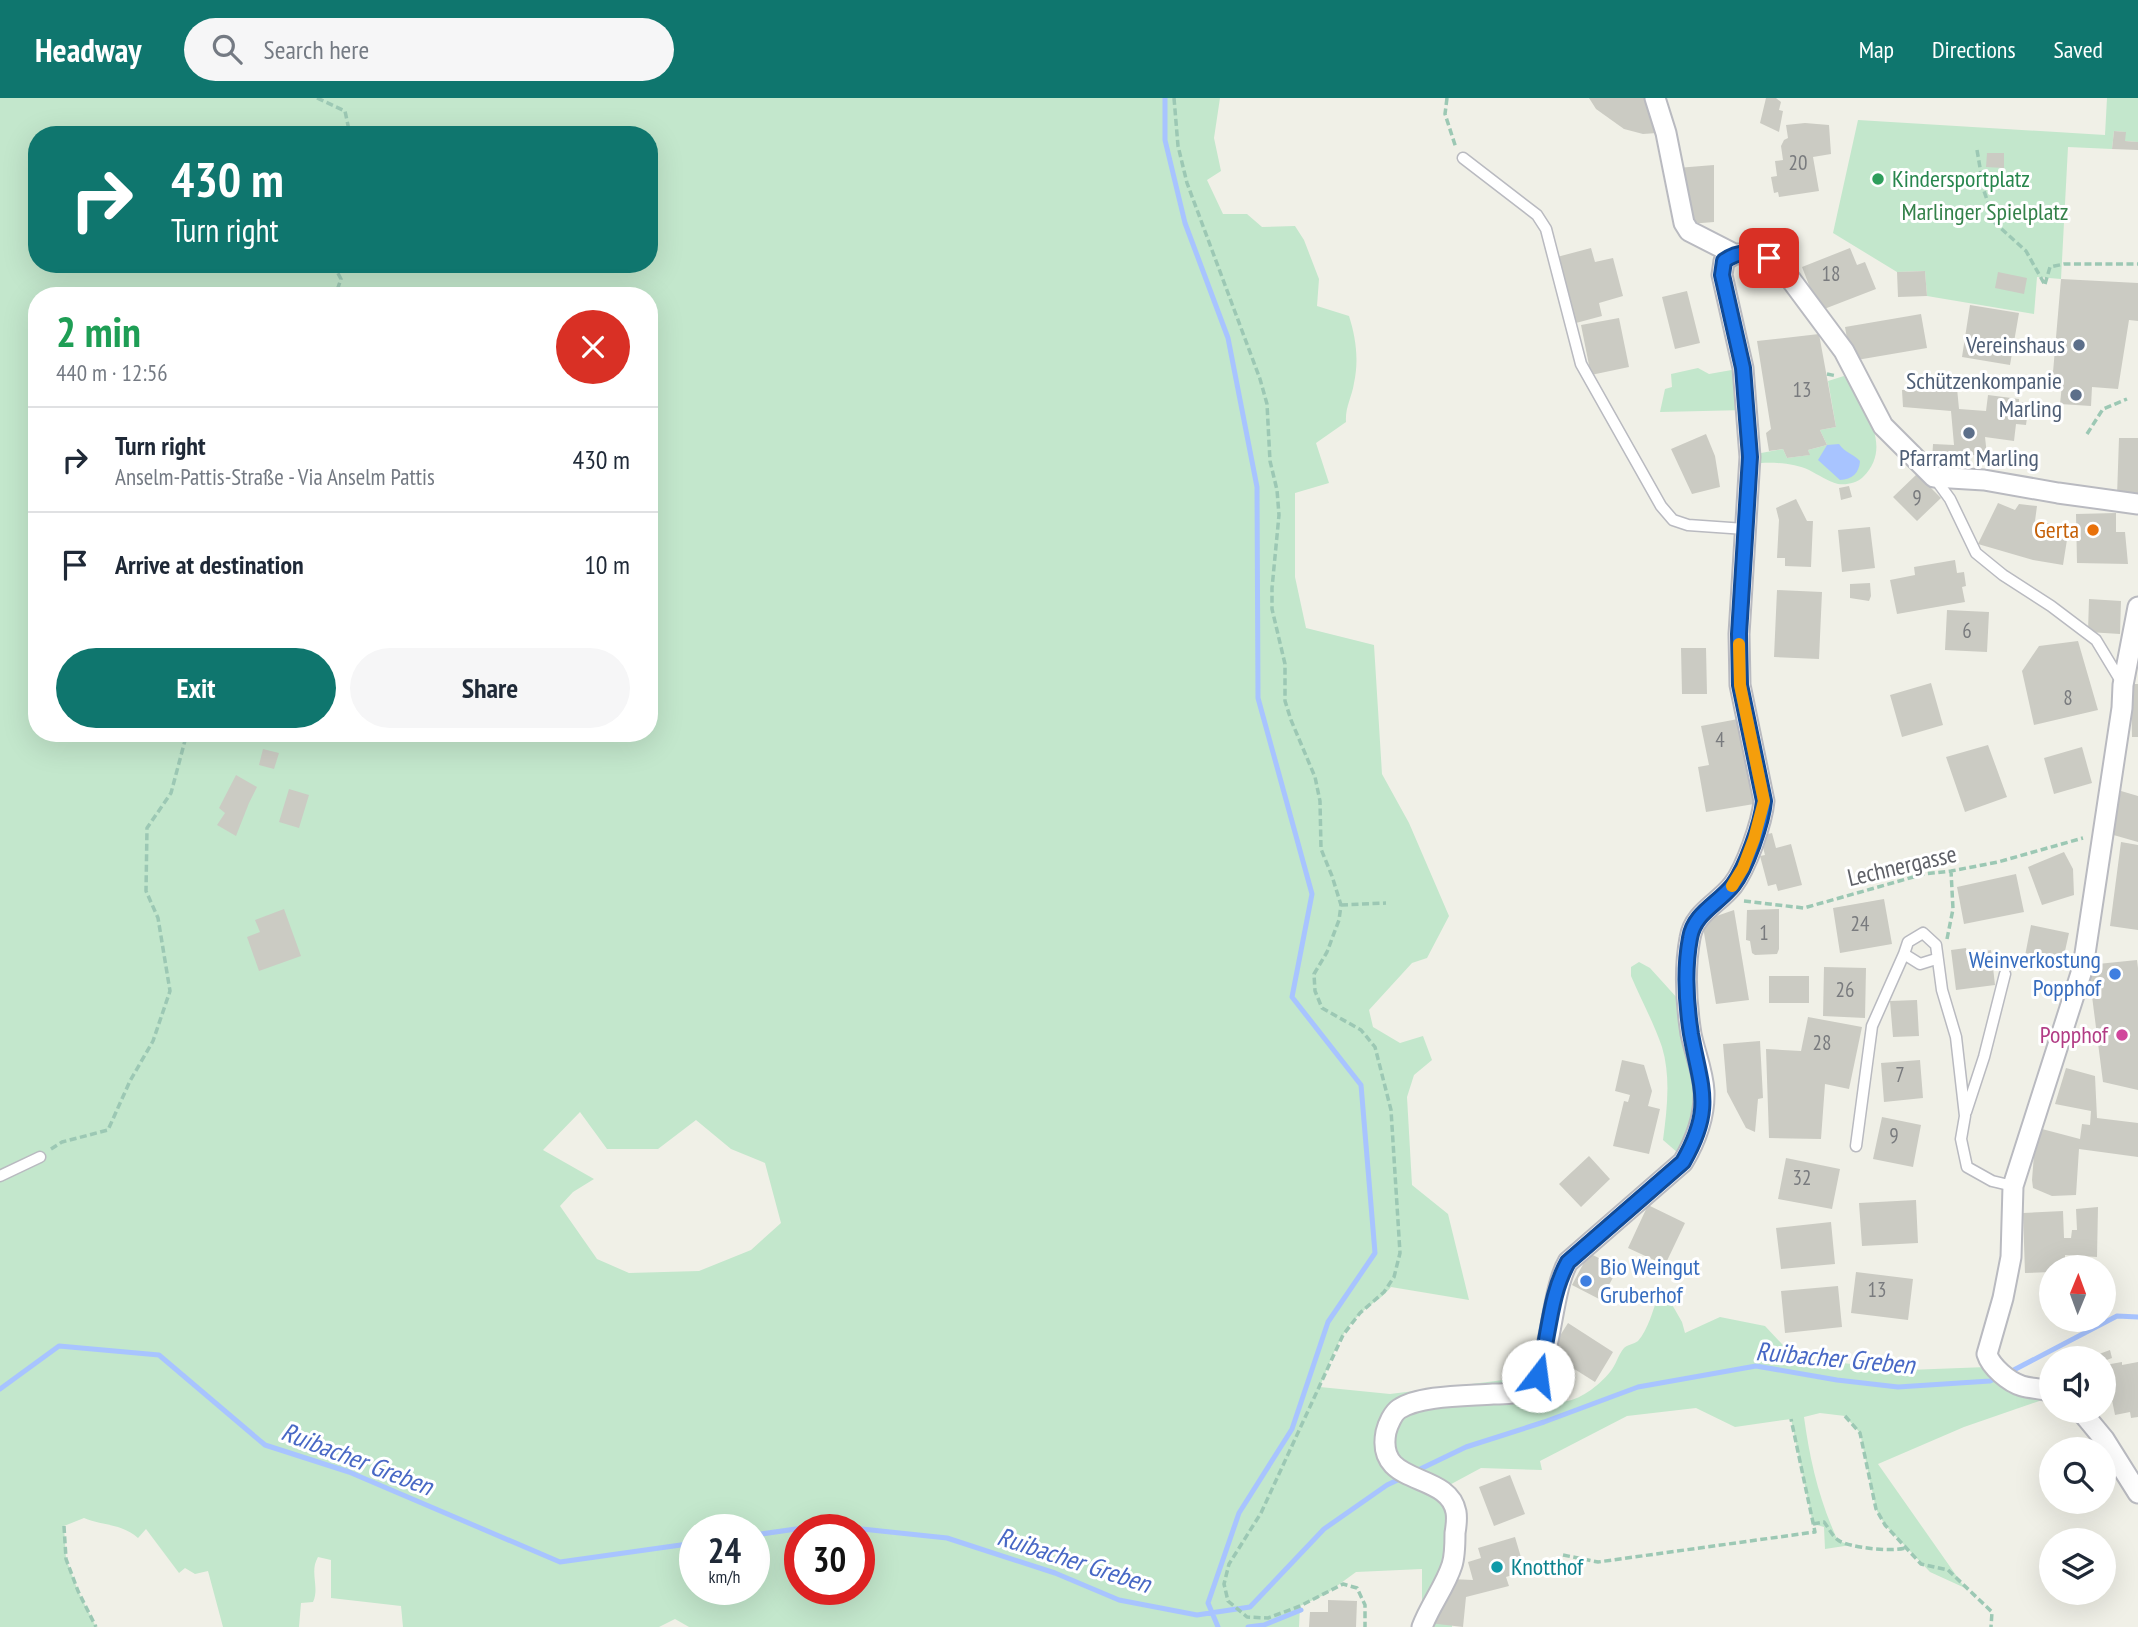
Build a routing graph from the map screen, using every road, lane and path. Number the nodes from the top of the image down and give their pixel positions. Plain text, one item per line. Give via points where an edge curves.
1 (317, 98) edge
2 (1174, 98) edge
3 (1447, 98) edge
4 (1655, 98) edge
5 (348, 126) edge
6 (1977, 150) dead end
7 (1463, 158) joint
8 (1734, 254) junction
9 (2138, 264) edge
10 (2127, 399) dead end
11 (2087, 434) dead end
12 (1934, 477) junction
13 (2138, 504) edge
14 (1745, 529) junction
15 (2138, 607) edge
16 (2129, 678) edge
17 (185, 742) edge
18 (2091, 837) dead end
19 (1951, 872) junction
20 (1721, 898) junction
21 (1386, 903) dead end
22 (1341, 905) junction
23 (1904, 954) junction
24 (1936, 959) junction
25 (2005, 974) dead end
26 (1965, 1116) junction
27 (1856, 1146) dead end
28 (40, 1157) joint
29 (0, 1176) edge
30 (2013, 1186) junction
31 (2039, 1388) edge
32 (1845, 1416) dead end
33 (1791, 1419) dead end
34 (2091, 1423) edge
35 (2138, 1493) edge
36 (1813, 1524) junction
37 (64, 1526) dead end
38 (1905, 1548) junction
39 (1563, 1555) dead end
40 (96, 1627) edge
41 (1364, 1627) edge
42 (1422, 1627) edge
43 (1991, 1627) edge

1 - 5 path via 345,111
2 - 22 path via 1187,183 1267,404 1279,516 1272,609 1286,664 1285,701 1315,777 1321,849
3 - 7 path via 1448,127
4 - 8 street via 1684,223 1689,231
6 - 9 path via 1995,223 2026,251 2045,285 2050,267
7 - 14 lane via 1537,215 1546,229 1581,365 1661,506 1673,520
8 - 12 street via 1758,254 1780,265 1844,351 1883,426
8 - 14 street via 1724,261 1722,275 1743,368 1750,457
10 - 11 path via 2103,409
12 - 13 street via 1984,480
12 - 16 lane via 1976,553 2096,640
14 - 20 street via 1740,685 1764,801 1743,868
15 - 16 street
16 - 30 street via 2083,967
17 - 28 path via 171,793 147,828 146,891 158,918 170,991 153,1041 108,1130 62,1142
18 - 19 path, Lechnergasse
19 - 20 path, Lechnergasse via 1924,874 1804,908
19 - 24 path via 1953,909 1946,945
20 - 42 street via 1696,920 1689,942 1686,988 1704,1091 1695,1141 1683,1162 1568,1262 1560,1275 1538,1376 1528,1388 1423,1401 1398,1409 1390,1421 1386,1448 1398,1470 1442,1489 1456,1512 1453,1564
21 - 22 path
22 - 41 path via 1331,941 1314,974 1315,991 1322,1008 1361,1030 1375,1047 1391,1110 1400,1253 1394,1278 1343,1335 1261,1513 1229,1564 1224,1584 1228,1601 1247,1617 1268,1618 1343,1584 1357,1588 1365,1605
23 - 24 lane via 1920,964
23 - 24 lane via 1908,942 1923,933 1936,945
23 - 27 lane via 1872,1026
24 - 26 lane via 1956,1037
25 - 26 lane
26 - 30 lane via 1961,1139 1967,1167
28 - 29 lane
30 - 31 street via 2011,1257 1987,1354 1989,1362 2006,1376 2023,1386
32 - 38 path via 1860,1433 1876,1509
33 - 36 path
34 - 35 street
36 - 38 path via 1824,1522 1838,1541 1851,1545
36 - 39 path via 1815,1532 1598,1562
37 - 40 path via 66,1559
38 - 43 path via 1921,1564 1948,1570 1992,1612

